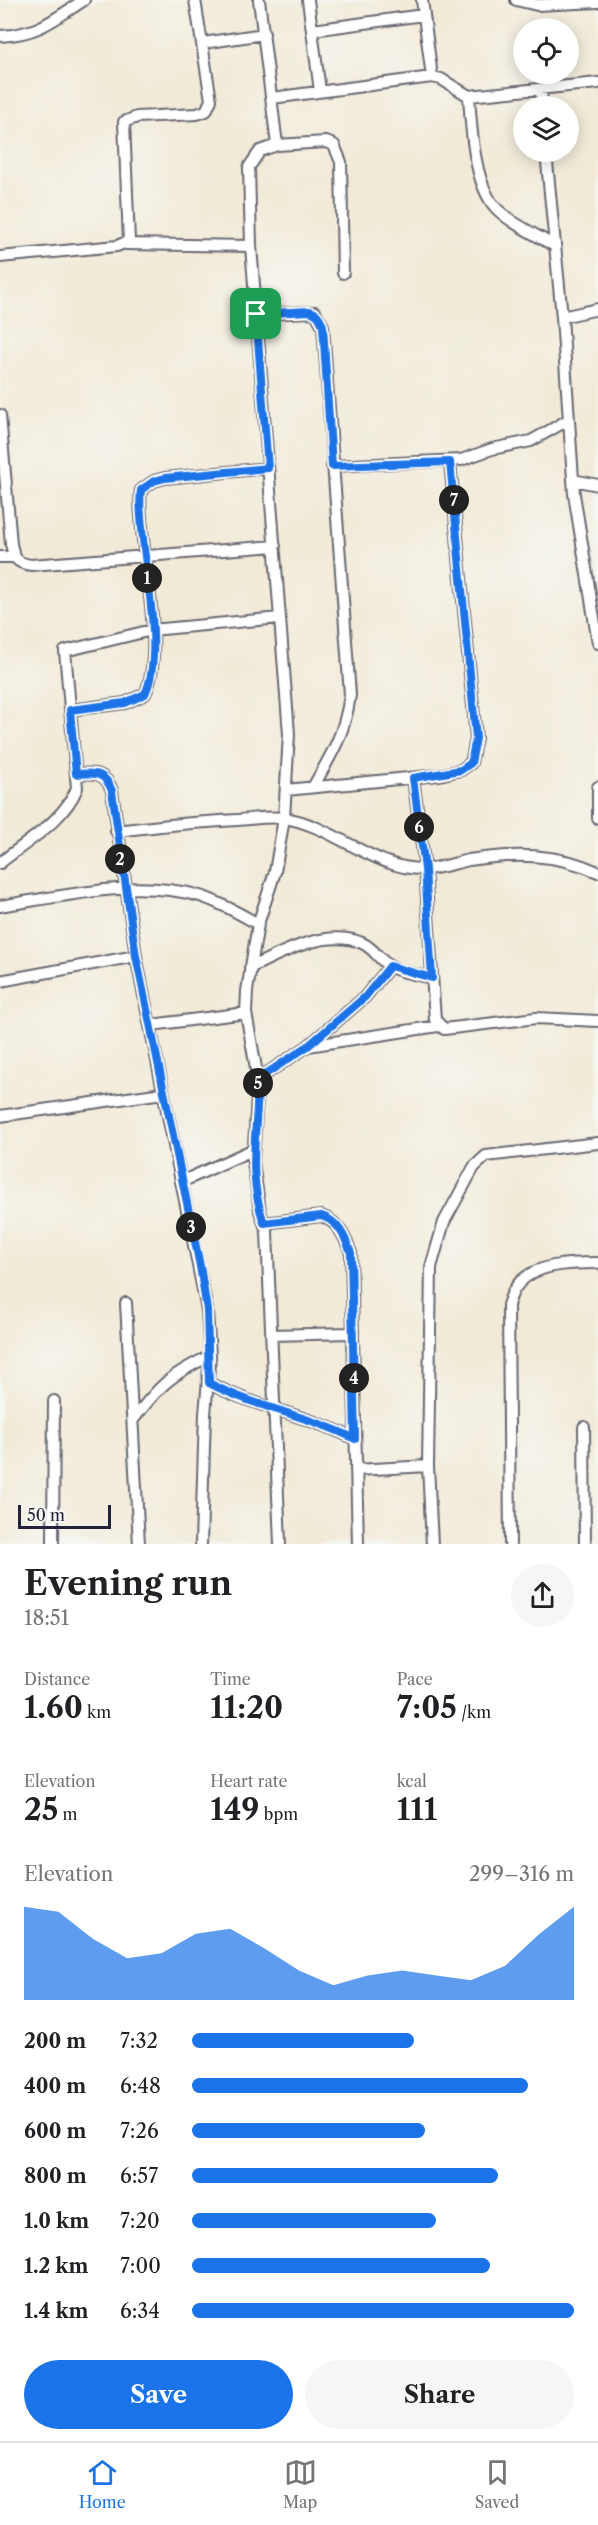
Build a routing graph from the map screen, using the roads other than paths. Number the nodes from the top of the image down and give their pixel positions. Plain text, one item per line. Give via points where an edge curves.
1 (84, 0) edge
2 (195, 0) edge
3 (259, 0) edge
4 (308, 0) edge
5 (422, 0) edge
6 (516, 0) edge
7 (598, 2) edge
8 (423, 15) junction
9 (313, 30) junction
10 (264, 34) junction
11 (0, 36) edge
12 (203, 44) junction
13 (432, 78) junction
14 (598, 83) edge
15 (541, 89) junction
16 (320, 91) junction
17 (468, 96) junction
18 (541, 96) edge
19 (272, 98) junction
20 (277, 145) junction
21 (547, 162) edge
22 (126, 244) junction
23 (553, 245) junction
24 (251, 246) junction
25 (0, 257) edge
26 (343, 273) dead end
27 (598, 309) edge
28 (256, 314) junction
29 (562, 317) junction
30 (0, 415) edge
31 (568, 420) junction
32 (450, 462) junction
33 (332, 466) junction
34 (268, 468) junction
35 (573, 480) junction
36 (598, 484) edge
37 (4, 501) edge
38 (275, 546) junction
39 (144, 556) junction
40 (0, 557) edge
41 (14, 557) junction
42 (595, 614) edge
43 (280, 618) junction
44 (152, 630) junction
45 (598, 643) edge
46 (70, 710) junction
47 (76, 774) junction
48 (413, 778) junction
49 (313, 787) junction
50 (598, 787) edge
51 (286, 790) junction
52 (284, 818) junction
53 (598, 818) edge
54 (116, 831) junction
55 (0, 863) edge
56 (425, 869) junction
57 (598, 872) edge
58 (124, 887) junction
59 (0, 906) edge
60 (258, 924) junction
61 (136, 956) junction
62 (390, 966) junction
63 (250, 968) junction
64 (432, 978) junction
65 (0, 981) edge
66 (246, 1013) junction
67 (598, 1021) edge
68 (151, 1025) junction
69 (438, 1026) junction
70 (308, 1046) junction
71 (258, 1079) junction
72 (164, 1093) junction
73 (0, 1116) edge
74 (598, 1143) edge
75 (252, 1150) junction
76 (181, 1182) junction
77 (264, 1223) junction
78 (596, 1266) edge
79 (126, 1303) dead end
80 (351, 1333) junction
81 (272, 1335) junction
82 (210, 1356) junction
83 (209, 1383) junction
84 (54, 1401) dead end
85 (275, 1410) junction
86 (133, 1420) junction
87 (584, 1427) dead end
88 (355, 1439) junction
89 (428, 1466) junction
90 (356, 1470) junction
91 (53, 1544) edge
92 (139, 1544) edge
93 (201, 1544) edge
94 (280, 1544) edge
95 (358, 1544) edge
96 (432, 1544) edge
97 (510, 1544) edge
98 (585, 1544) edge

1 - 11 street via 37,30
2 - 12 street
3 - 10 street
4 - 9 street
5 - 8 street
6 - 7 street via 537,5
8 - 9 street
8 - 13 street
9 - 16 street
10 - 12 street
10 - 19 street
12 - 22 street via 211,100 206,111 137,117 124,122 130,238
13 - 16 street
13 - 17 street via 441,79
14 - 15 street
15 - 17 street
15 - 18 street
16 - 19 street
17 - 23 street via 476,159 488,196 508,217
19 - 20 street
20 - 24 street via 260,151 249,168
20 - 26 street via 326,142 339,153
21 - 23 street
22 - 24 street
22 - 25 street
23 - 29 street
24 - 28 street
27 - 29 street
28 - 33 street via 309,311 320,318
28 - 34 street
29 - 31 street
30 - 37 street
31 - 32 street via 531,441
31 - 35 street
32 - 33 street
32 - 48 street via 476,750 471,763 461,770
33 - 49 street via 350,695 340,740
34 - 38 street
34 - 39 street via 165,478 145,486 140,496
35 - 36 street
35 - 42 street
37 - 41 street
38 - 39 street
38 - 43 street
39 - 41 street via 31,565
39 - 44 street
40 - 41 street
42 - 45 street
43 - 44 street
43 - 51 street via 289,734
44 - 46 street via 151,681 145,694 125,703
44 - 46 street via 65,651
46 - 47 street
47 - 54 street via 105,776 112,791
47 - 55 street via 77,788 61,814
48 - 49 street
48 - 56 street
49 - 51 street
50 - 53 street
51 - 52 street
52 - 54 street via 183,822
52 - 56 street via 404,867
52 - 60 street via 271,892
54 - 58 street
56 - 57 street via 527,856 573,860
56 - 64 street
58 - 59 street
58 - 60 street via 201,897
58 - 61 street
60 - 63 street
61 - 65 street
61 - 68 street
62 - 63 street via 364,944 329,940 285,950
62 - 64 street
62 - 70 street via 365,997
63 - 66 street
64 - 69 street
66 - 68 street
66 - 71 street
67 - 69 street via 536,1018 444,1029
68 - 72 street
69 - 70 street
70 - 71 street
71 - 75 street
72 - 73 street
72 - 76 street
74 - 89 street via 486,1156 474,1167 444,1222 431,1267
75 - 76 street
75 - 77 street
76 - 82 street via 200,1266
77 - 80 street via 321,1216 337,1226 351,1253
77 - 81 street
78 - 97 street via 554,1266 537,1271 516,1286 508,1305
79 - 86 street
80 - 81 street
80 - 88 street
81 - 85 street
82 - 83 street
82 - 86 street via 182,1369 160,1386
83 - 85 street
83 - 93 street
84 - 91 street
85 - 88 street
85 - 94 street
86 - 92 street
87 - 98 street
88 - 90 street
89 - 90 street
89 - 96 street
90 - 95 street

